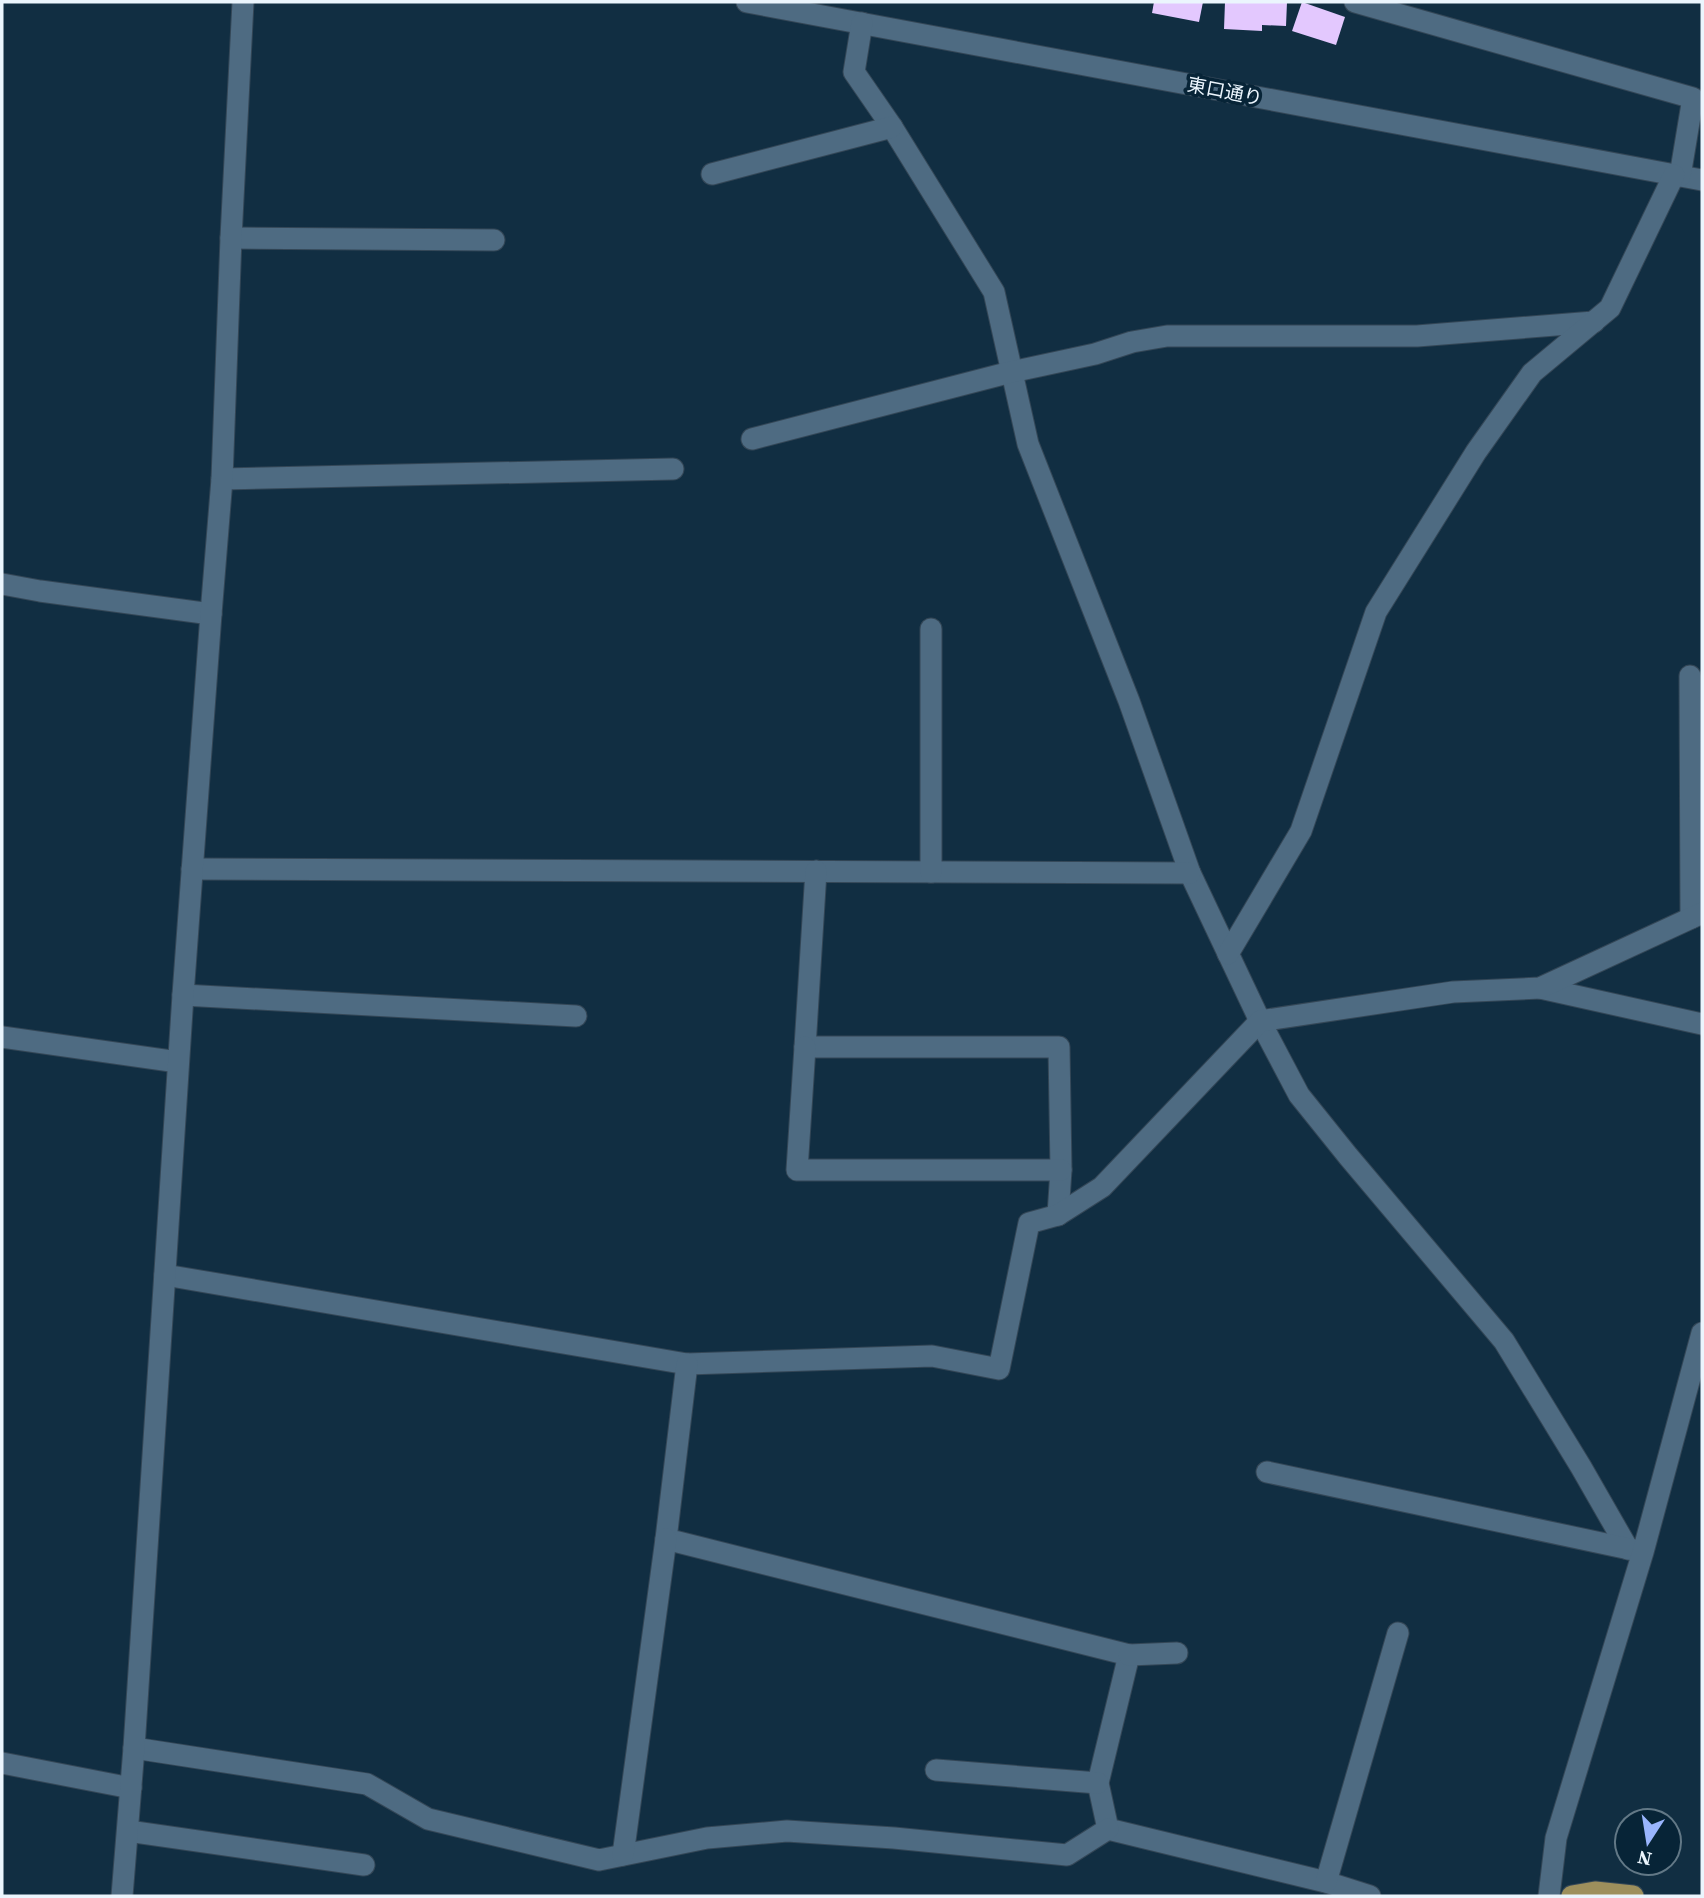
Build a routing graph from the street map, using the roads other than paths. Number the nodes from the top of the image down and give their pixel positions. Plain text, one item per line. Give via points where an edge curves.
1 (243, 2) edge
2 (747, 2) edge
3 (1356, 2) edge
4 (804, 7) edge
5 (862, 23) junction
6 (1698, 93) edge
7 (892, 127) junction
8 (712, 174) dead end
9 (1677, 175) junction
10 (1702, 180) edge
11 (231, 238) junction
12 (494, 240) dead end
13 (1594, 321) junction
14 (1011, 372) junction
15 (752, 439) dead end
16 (673, 469) dead end
17 (222, 479) junction
18 (2, 584) edge
19 (211, 614) junction
20 (931, 629) dead end
21 (1690, 676) dead end
22 (192, 869) junction
23 (816, 871) junction
24 (930, 872) junction
25 (1190, 873) junction
26 (1697, 916) edge
27 (1228, 954) junction
28 (1540, 988) junction
29 (183, 995) junction
30 (576, 1016) dead end
31 (1260, 1021) junction
32 (1702, 1024) edge
33 (2, 1037) edge
34 (805, 1047) junction
35 (178, 1062) junction
36 (1061, 1170) junction
37 (1058, 1214) junction
38 (165, 1275) junction
39 (1702, 1333) edge
40 (687, 1364) junction
41 (1267, 1472) dead end
42 (666, 1539) junction
43 (1636, 1550) junction
44 (1398, 1633) dead end
45 (1177, 1653) dead end
46 (1129, 1655) junction
47 (134, 1748) junction
48 (2, 1763) edge
49 (936, 1770) dead end
50 (1098, 1783) junction
51 (131, 1788) junction
52 (1108, 1829) junction
53 (128, 1831) junction
54 (623, 1856) junction
55 (364, 1865) dead end
56 (1326, 1882) junction
57 (122, 1896) edge
58 (1370, 1896) edge
59 (1549, 1896) edge
60 (1573, 1896) edge
61 (1633, 1896) edge

1 - 11 street
2 - 4 street, 東口通り
3 - 6 street
4 - 5 street, 東口通り
5 - 7 street via 854,72
5 - 9 street, 東口通り
6 - 9 street
7 - 8 street
7 - 14 street via 994,292
9 - 10 street, 東口通り
9 - 13 street via 1610,308
11 - 12 street
11 - 17 street
13 - 14 street via 1417,336 1167,337
13 - 27 street via 1532,373 1476,452 1376,612 1301,831
14 - 15 street
14 - 25 street via 1028,444 1129,701
16 - 17 street
17 - 19 street
18 - 19 street
19 - 22 street
20 - 24 street
21 - 26 street
22 - 23 street
22 - 29 street
23 - 24 street
23 - 34 street
24 - 25 street
25 - 27 street
26 - 28 street
27 - 31 street
28 - 31 street via 1453,992
28 - 32 street
29 - 30 street
29 - 35 street
31 - 37 street via 1101,1187
31 - 43 street via 1299,1095 1504,1341
33 - 35 street
34 - 36 street via 1059,1047
34 - 36 street via 797,1170
35 - 38 street
36 - 37 street
37 - 40 street via 1029,1223 999,1369 932,1356
38 - 40 street
38 - 47 street
39 - 43 street
40 - 42 street
41 - 43 street
42 - 46 street
42 - 54 street
43 - 59 street via 1556,1838
44 - 56 street
45 - 46 street
46 - 50 street
47 - 51 street
47 - 54 street via 367,1784 428,1819 599,1860
48 - 51 street
49 - 50 street
50 - 52 street
51 - 53 street
52 - 54 street via 1067,1856 787,1831 707,1839
52 - 56 street
53 - 55 street
53 - 57 street
56 - 58 street
60 - 61 main road via 1595,1892

